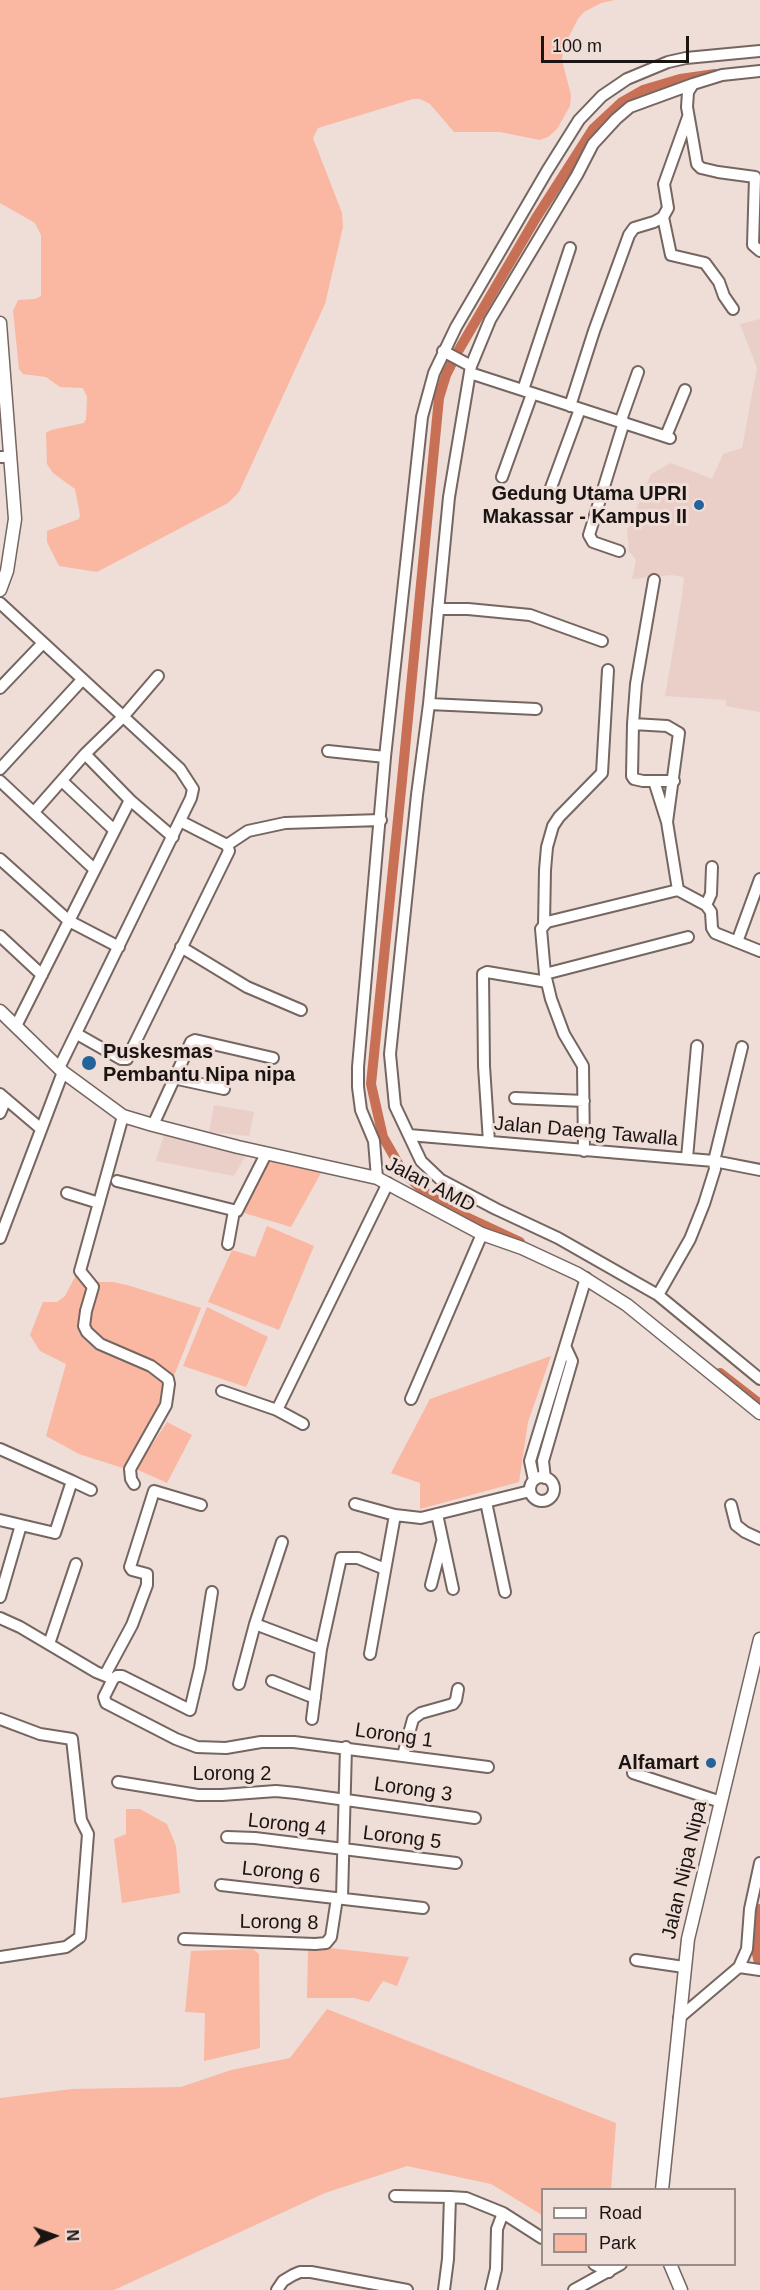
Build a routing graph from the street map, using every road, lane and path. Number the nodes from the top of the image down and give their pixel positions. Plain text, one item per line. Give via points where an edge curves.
1 (760, 51) edge
2 (760, 71) edge
3 (693, 84) junction
4 (688, 117) junction
5 (757, 207) edge
6 (658, 220) junction
7 (570, 248) dead end
8 (760, 251) edge
9 (733, 309) dead end
10 (0, 323) edge
11 (447, 353) junction
12 (468, 366) junction
13 (638, 372) dead end
14 (685, 390) dead end
15 (528, 392) junction
16 (575, 407) junction
17 (622, 421) junction
18 (5, 457) edge
19 (502, 477) dead end
20 (549, 493) dead end
21 (619, 551) dead end
22 (654, 580) dead end
23 (0, 590) edge
24 (0, 603) edge
25 (438, 609) junction
26 (602, 641) dead end
27 (43, 643) junction
28 (608, 670) dead end
29 (158, 676) dead end
30 (82, 680) junction
31 (0, 688) edge
32 (429, 704) junction
33 (536, 710) dead end
34 (122, 718) junction
35 (633, 724) junction
36 (328, 751) dead end
37 (85, 754) junction
38 (385, 757) junction
39 (0, 769) edge
40 (0, 781) edge
41 (62, 781) junction
42 (654, 781) junction
43 (674, 781) junction
44 (130, 800) junction
45 (34, 812) junction
46 (381, 819) junction
47 (180, 821) junction
48 (667, 822) junction
49 (114, 830) junction
50 (173, 837) junction
51 (226, 844) junction
52 (0, 859) edge
53 (712, 867) dead end
54 (93, 869) junction
55 (760, 879) edge
56 (678, 890) junction
57 (706, 905) junction
58 (69, 921) junction
59 (544, 924) junction
60 (0, 936) edge
61 (688, 937) dead end
62 (736, 942) junction
63 (119, 947) junction
64 (181, 947) junction
65 (760, 951) edge
66 (42, 975) junction
67 (546, 978) junction
68 (301, 1010) dead end
69 (0, 1011) edge
70 (16, 1026) junction
71 (77, 1034) junction
72 (698, 1046) dead end
73 (742, 1047) dead end
74 (273, 1058) dead end
75 (61, 1070) junction
76 (173, 1078) junction
77 (224, 1089) dead end
78 (3, 1096) edge
79 (515, 1098) dead end
80 (584, 1101) junction
81 (0, 1113) edge
82 (123, 1116) junction
83 (153, 1125) junction
84 (40, 1128) junction
85 (409, 1135) junction
86 (489, 1142) junction
87 (584, 1151) junction
88 (266, 1154) junction
89 (687, 1158) junction
90 (714, 1161) junction
91 (760, 1170) edge
92 (117, 1181) dead end
93 (382, 1181) junction
94 (67, 1193) dead end
95 (99, 1203) junction
96 (234, 1211) junction
97 (482, 1234) junction
98 (0, 1238) edge
99 (228, 1244) dead end
100 (585, 1278) junction
101 (658, 1295) junction
102 (760, 1379) edge
103 (222, 1391) dead end
104 (411, 1399) dead end
105 (277, 1410) junction
106 (760, 1413) edge
107 (303, 1424) dead end
108 (0, 1449) edge
109 (72, 1481) junction
110 (134, 1484) dead end
111 (91, 1490) dead end
112 (486, 1502) junction
113 (355, 1504) dead end
114 (201, 1505) dead end
115 (731, 1505) dead end
116 (437, 1514) junction
117 (395, 1515) junction
118 (0, 1520) edge
119 (21, 1525) junction
120 (442, 1539) junction
121 (760, 1539) edge
122 (282, 1542) dead end
123 (389, 1546) junction
124 (368, 1562) junction
125 (76, 1564) dead end
126 (385, 1569) junction
127 (431, 1585) dead end
128 (453, 1589) dead end
129 (212, 1592) dead end
130 (505, 1592) dead end
131 (0, 1597) edge
132 (0, 1618) edge
133 (255, 1624) junction
134 (760, 1639) edge
135 (49, 1644) junction
136 (321, 1649) junction
137 (370, 1654) dead end
138 (109, 1677) junction
139 (272, 1681) dead end
140 (239, 1684) dead end
141 (458, 1689) dead end
142 (315, 1698) junction
143 (0, 1719) edge
144 (312, 1719) dead end
145 (346, 1747) junction
146 (403, 1755) junction
147 (488, 1767) dead end
148 (633, 1773) dead end
149 (118, 1782) dead end
150 (345, 1799) junction
151 (721, 1802) junction
152 (475, 1818) dead end
153 (227, 1837) dead end
154 (343, 1850) junction
155 (456, 1863) dead end
156 (760, 1863) edge
157 (221, 1885) dead end
158 (340, 1898) junction
159 (423, 1908) dead end
160 (184, 1939) dead end
161 (0, 1957) edge
162 (636, 1960) dead end
163 (684, 1966) junction
164 (739, 1967) junction
165 (757, 1970) edge
166 (679, 2018) junction
167 (663, 2188) edge
168 (395, 2196) dead end
169 (450, 2197) junction
170 (503, 2213) junction
171 (541, 2237) edge
172 (596, 2266) edge
173 (619, 2266) edge
174 (670, 2266) edge
175 (609, 2272) junction
176 (679, 2289) edge
177 (277, 2290) edge
178 (407, 2290) edge
179 (444, 2290) edge
180 (491, 2290) edge
181 (574, 2290) edge

1 - 11 street via 668,62 602,96 579,120
2 - 3 street via 722,75
3 - 4 street via 688,92
3 - 12 street via 630,107 593,144 490,320
4 - 5 street via 697,165 754,176
4 - 6 street via 666,174 668,205
5 - 8 street via 753,245
6 - 9 street via 670,255 705,263
6 - 16 street via 634,228 629,235 594,331
7 - 15 street via 530,367
10 - 18 street
11 - 12 street
11 - 38 street via 434,373 422,417
12 - 15 street
12 - 25 street
13 - 17 street
14 - 17 street via 668,437
15 - 16 street
15 - 19 street
16 - 17 street
16 - 20 street
17 - 21 street via 590,535 593,542
18 - 23 street via 15,528
22 - 35 street
24 - 27 street
25 - 26 street via 530,615
25 - 32 street
27 - 30 street
27 - 31 street
28 - 59 street via 602,773 553,826 547,847
29 - 34 street
30 - 34 street
30 - 39 street
32 - 33 street
32 - 85 street via 390,1054 395,1106
34 - 37 street
34 - 47 street via 189,780 193,794
35 - 42 street via 632,776
35 - 43 street via 667,726 678,731
36 - 38 street
37 - 41 street
37 - 44 street
38 - 46 street
40 - 45 street
41 - 45 street
41 - 49 street
42 - 43 street
42 - 48 street
43 - 48 street
44 - 49 street
44 - 50 street
45 - 54 street
46 - 51 street via 276,824 248,831
46 - 93 street via 358,1087
47 - 50 street
47 - 51 street
48 - 56 street
49 - 54 street
50 - 63 street
51 - 64 street via 229,851
52 - 58 street
53 - 57 street via 711,894
54 - 58 street
55 - 62 street
56 - 57 street
56 - 59 street
57 - 62 street via 713,931
58 - 63 street
58 - 66 street
59 - 67 street via 540,937
60 - 66 street
61 - 67 street
62 - 65 street
63 - 71 street
64 - 68 street via 247,987
64 - 71 street via 127,1059
66 - 70 street
67 - 80 street via 564,1034 583,1066
67 - 86 street via 483,974
69 - 70 street, Jalan AMD
70 - 75 street, Jalan AMD
71 - 75 street
72 - 89 street
73 - 90 street
74 - 76 street via 195,1041 189,1043
75 - 82 street, Jalan AMD
75 - 84 street
76 - 77 street
76 - 83 street
78 - 81 street
78 - 84 street
79 - 80 street
80 - 87 street
82 - 83 street, Jalan AMD
82 - 95 street
83 - 88 street, Jalan AMD
84 - 98 street
85 - 86 street, Jalan Daeng Tawalla
85 - 101 street via 421,1161 441,1180 558,1238
86 - 87 street, Jalan Daeng Tawalla
87 - 89 street, Jalan Daeng Tawalla
88 - 93 street, Jalan AMD
88 - 96 street via 242,1205
89 - 90 street, Jalan Daeng Tawalla
90 - 91 street, Jalan Daeng Tawalla
90 - 101 street via 705,1204
92 - 96 street
93 - 97 street, Jalan AMD
93 - 105 street
94 - 95 street
95 - 110 street via 80,1271 93,1287 84,1328 100,1344 164,1374 169,1384 166,1405 130,1469
96 - 99 street
97 - 100 street, Jalan AMD
97 - 104 street
100 - 106 street, Jalan AMD via 627,1305
100 - 112 street via 530,1461 537,1483
101 - 102 street
103 - 105 street
105 - 107 street
108 - 109 street
109 - 111 street
109 - 119 street via 55,1533
112 - 116 street
112 - 130 street
113 - 117 street
114 - 138 street via 154,1491 130,1567 147,1574 147,1585
115 - 121 street via 736,1525
116 - 117 street via 421,1518
116 - 120 street
117 - 123 street
118 - 119 street
119 - 131 street
120 - 127 street
120 - 128 street
122 - 133 street
123 - 124 street
123 - 126 street
124 - 126 street
124 - 136 street via 341,1558
125 - 135 street
126 - 137 street
129 - 138 street via 190,1710 122,1676
132 - 135 street
133 - 136 street
133 - 140 street
134 - 151 street, Jalan Nipa Nipa
135 - 138 street
136 - 142 street
138 - 145 street, Lorong 1 via 106,1703 197,1747 294,1742
139 - 142 street
141 - 146 street via 453,1704 413,1719
142 - 144 street
143 - 161 street via 40,1734 72,1739 81,1820 88,1834 80,1937 66,1947
145 - 146 street, Lorong 1
145 - 150 street
146 - 147 street, Lorong 1
148 - 151 street
149 - 150 street, Lorong 2 via 198,1794 276,1791
150 - 152 street, Lorong 3
150 - 154 street
151 - 163 street, Jalan Nipa Nipa
153 - 154 street, Lorong 4
154 - 155 street, Lorong 5
154 - 158 street
156 - 164 street via 750,1909 747,1949
157 - 158 street, Lorong 6
158 - 159 street, Lorong 6
158 - 160 street, Lorong 8 via 326,1943
162 - 163 street
163 - 166 street, Jalan Nipa Nipa
164 - 165 street
164 - 166 street
166 - 167 street, Jalan Nipa Nipa
168 - 169 street
169 - 170 street via 466,2198
169 - 179 street
170 - 171 street
170 - 180 street via 497,2229
172 - 175 street
173 - 175 street
174 - 176 street
175 - 181 street
177 - 178 street via 293,2275 311,2271

